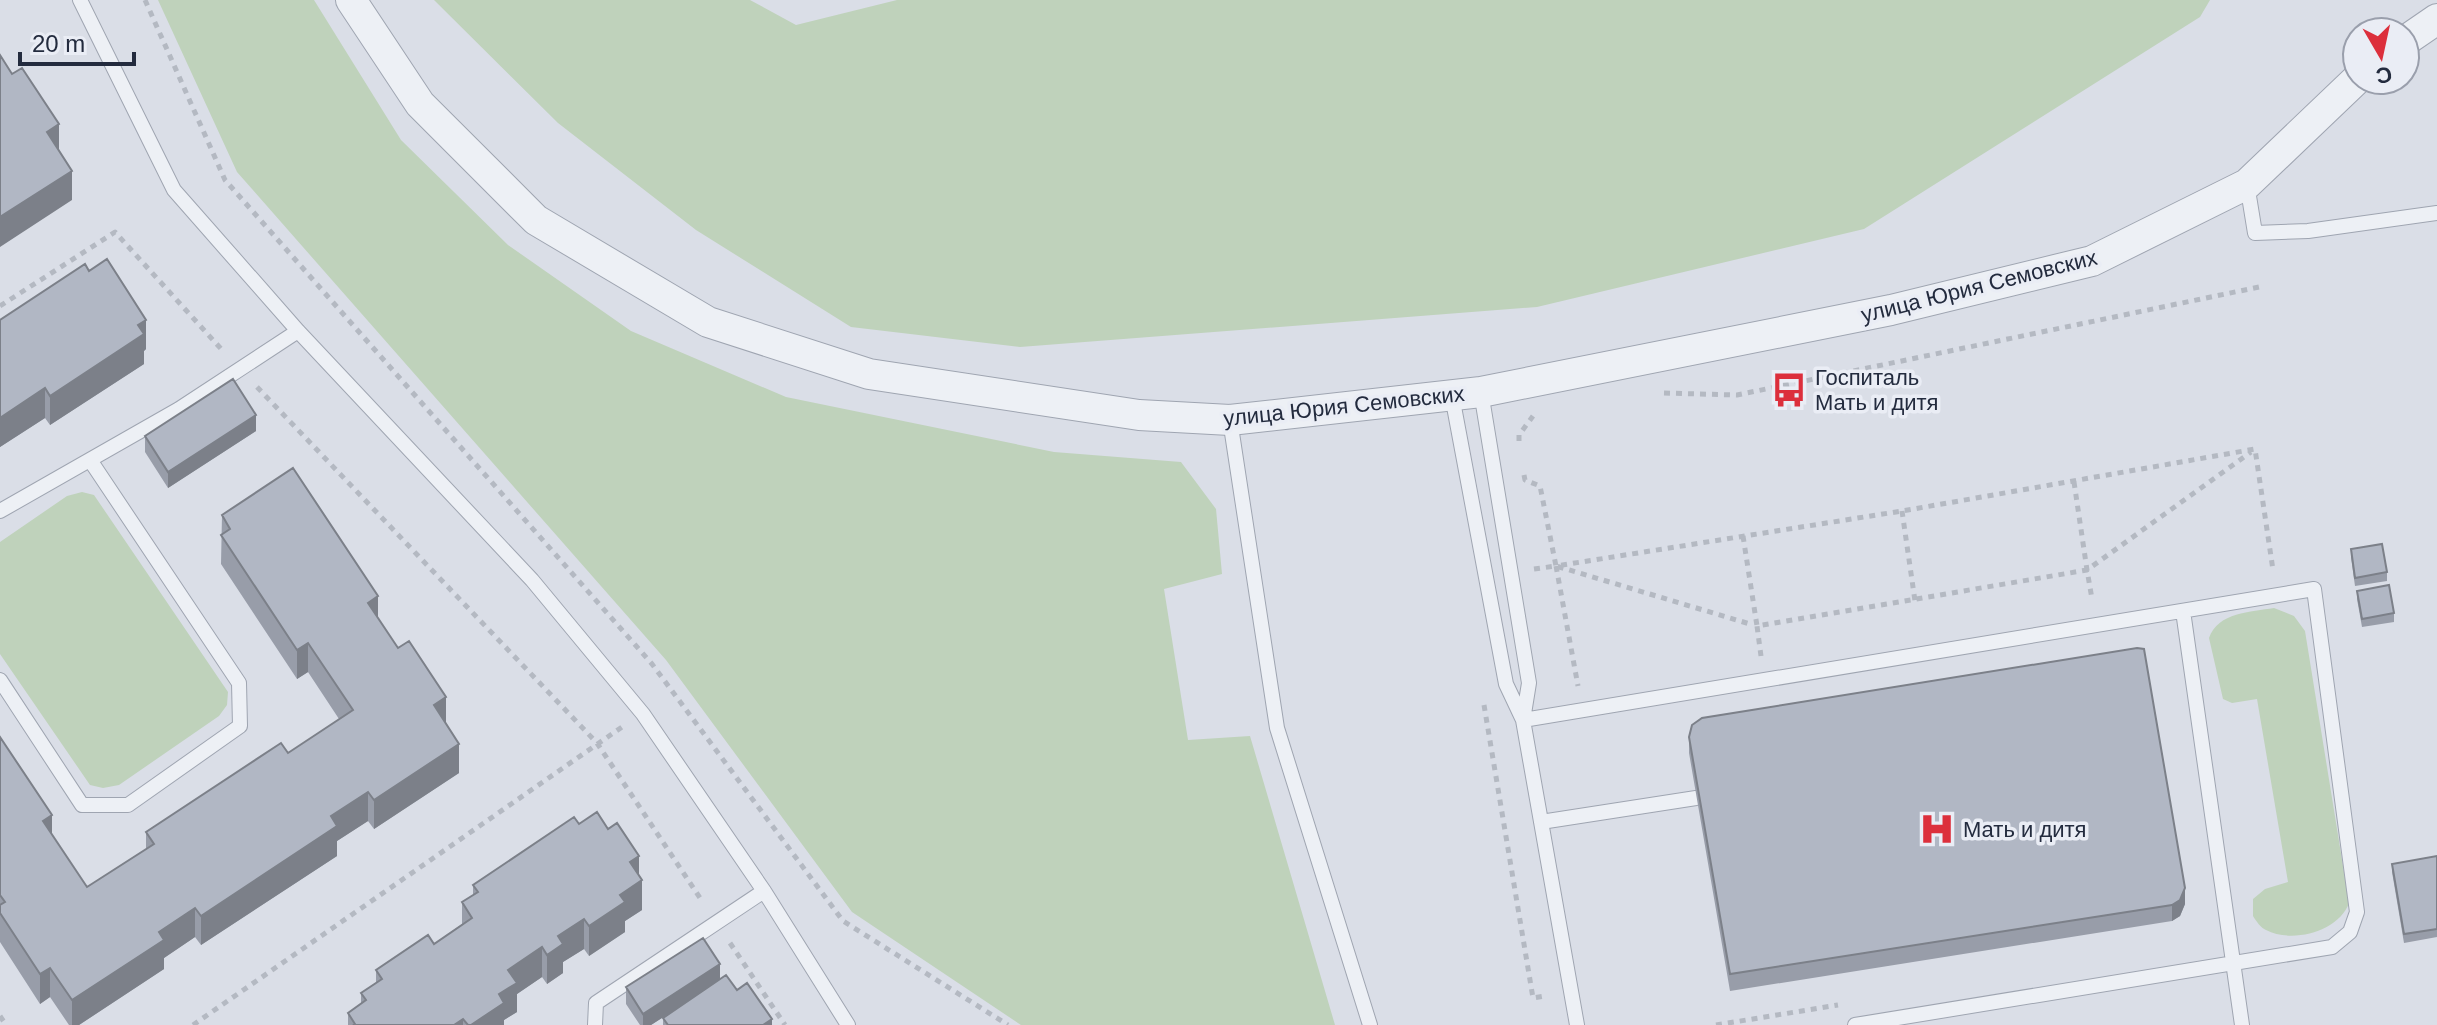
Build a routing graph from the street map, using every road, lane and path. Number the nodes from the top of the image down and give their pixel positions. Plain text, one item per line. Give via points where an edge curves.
1 (80, 0) edge
2 (145, 0) edge
3 (351, 0) edge
4 (2341, 94) edge
5 (2247, 184) junction
6 (2437, 213) edge
7 (2264, 286) dead end
8 (0, 306) edge
9 (298, 331) junction
10 (242, 371) junction
11 (1655, 392) dead end
12 (1466, 394) junction
13 (1535, 413) dead end
14 (1230, 420) junction
15 (2255, 449) junction
16 (1520, 451) dead end
17 (90, 460) junction
18 (1523, 466) dead end
19 (2074, 482) junction
20 (0, 511) edge
21 (1902, 511) junction
22 (1743, 536) junction
23 (1556, 566) junction
24 (2087, 570) junction
25 (2269, 578) dead end
26 (1915, 601) junction
27 (2093, 605) dead end
28 (2183, 611) junction
29 (1753, 625) junction
30 (1761, 661) dead end
31 (0, 680) edge
32 (1579, 691) dead end
33 (643, 714) junction
34 (1523, 720) junction
35 (597, 743) junction
36 (1696, 798) edge
37 (1541, 822) junction
38 (764, 891) junction
39 (717, 923) junction
40 (2233, 963) junction
41 (1839, 1005) dead end
42 (0, 1016) edge
43 (6, 1025) edge
44 (193, 1025) edge
45 (595, 1025) edge
46 (785, 1025) edge
47 (848, 1025) edge
48 (1008, 1025) edge
49 (1370, 1025) edge
50 (1577, 1025) edge
51 (1716, 1025) edge
52 (1855, 1025) edge
53 (2242, 1025) edge

1 - 9 lane via 174,190
2 - 48 path via 225,180 652,664 843,921
3 - 14 street, улица Юрия Семовских via 420,104 536,220 708,322 869,374 1139,415
4 - 5 street, улица Юрия Семовских
5 - 6 lane via 2255,233
5 - 12 street, улица Юрия Семовских via 2092,261 1891,310
7 - 11 path via 1737,395
8 - 10 path via 115,232
9 - 10 lane
9 - 33 lane via 532,580
10 - 17 lane
10 - 35 path
12 - 14 street, улица Юрия Семовских
12 - 34 lane via 1506,684
12 - 34 lane via 1529,683
13 - 16 path via 1519,435
14 - 49 lane via 1277,728
15 - 19 path
15 - 24 path
15 - 25 path via 2274,570
17 - 20 lane
17 - 31 lane via 239,683 240,726 128,805 82,805
18 - 23 path via 1525,480 1540,486
19 - 21 path
19 - 24 path
21 - 22 path
21 - 26 path
22 - 23 path
22 - 29 path
23 - 29 path
23 - 32 path
24 - 26 path
24 - 27 path
26 - 29 path
28 - 34 lane
28 - 40 lane
28 - 40 lane via 2314,589 2357,912 2350,932 2332,947
29 - 30 path
33 - 35 path
33 - 38 lane
34 - 37 lane
35 - 39 path
35 - 44 path
36 - 37 lane
37 - 50 lane
38 - 39 lane
38 - 47 lane
39 - 45 lane via 596,1003
39 - 46 path
40 - 52 lane
40 - 53 lane
41 - 51 path
42 - 43 path

